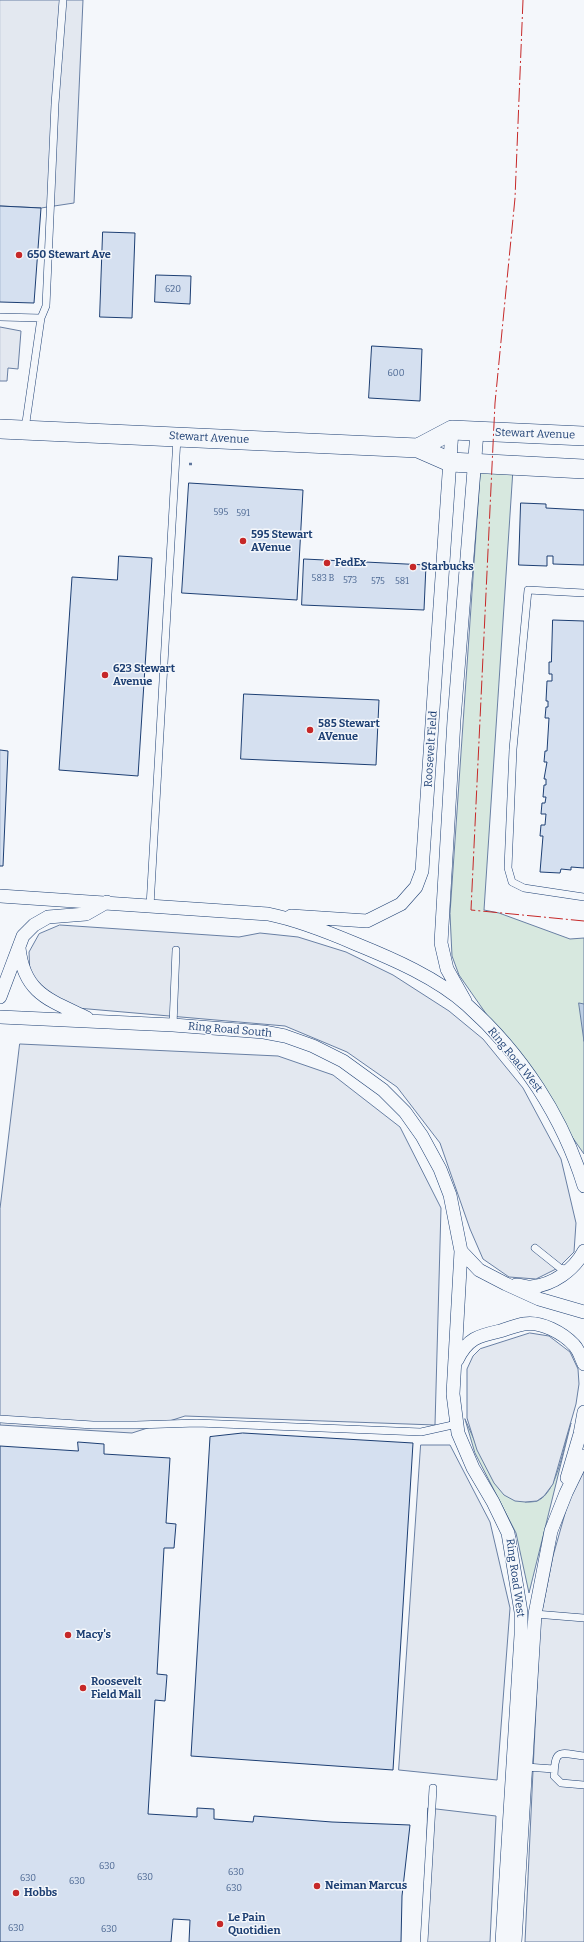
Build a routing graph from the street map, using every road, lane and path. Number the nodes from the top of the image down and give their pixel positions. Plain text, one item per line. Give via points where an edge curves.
1 (63, 0) edge
2 (0, 316) edge
3 (41, 318) junction
4 (0, 429) edge
5 (25, 430) junction
6 (452, 430) junction
7 (478, 432) junction
8 (584, 436) edge
9 (177, 437) junction
10 (418, 448) junction
11 (450, 462) junction
12 (475, 464) junction
13 (584, 469) edge
14 (584, 593) edge
15 (0, 896) edge
16 (584, 897) edge
17 (107, 902) junction
18 (150, 906) junction
19 (281, 916) junction
20 (19, 946) junction
21 (176, 950) dead end
22 (0, 997) edge
23 (467, 1005) junction
24 (0, 1017) edge
25 (91, 1020) junction
26 (173, 1025) junction
27 (581, 1170) edge
28 (584, 1186) edge
29 (535, 1248) dead end
30 (461, 1251) junction
31 (584, 1251) edge
32 (570, 1270) junction
33 (506, 1284) junction
34 (584, 1312) edge
35 (455, 1363) junction
36 (584, 1364) edge
37 (584, 1412) edge
38 (0, 1419) edge
39 (457, 1424) junction
40 (584, 1456) edge
41 (566, 1494) junction
42 (535, 1614) junction
43 (584, 1618) edge
44 (584, 1756) edge
45 (526, 1767) junction
46 (554, 1769) junction
47 (584, 1785) edge
48 (433, 1788) dead end
49 (424, 1942) edge
50 (502, 1942) edge
51 (515, 1942) edge

1 - 3 lane via 55,104 46,306
2 - 3 lane
3 - 5 lane
4 - 5 main road, Stewart Avenue
5 - 9 main road, Stewart Avenue
6 - 7 main road, Stewart Avenue
6 - 10 main road
6 - 11 street, Roosevelt Field
7 - 8 main road, Stewart Avenue
7 - 12 street, Roosevelt Field
9 - 10 main road, Stewart Avenue
9 - 18 lane
10 - 11 main road, Stewart Avenue
11 - 12 main road, Stewart Avenue
11 - 19 street, Roosevelt Field via 424,855 418,882 402,904 367,921
12 - 13 main road, Stewart Avenue
12 - 23 street, Roosevelt Field via 454,720 441,943 447,969
14 - 16 lane via 528,590 513,749 508,868 512,882 524,888
15 - 17 street
17 - 18 street
17 - 20 street via 86,914 48,917 34,925 23,936
18 - 19 street
19 - 23 street via 382,955 439,985
20 - 22 street
20 - 25 street via 22,969 34,989
21 - 26 lane
23 - 27 street, Ring Road West via 499,1037 543,1095
24 - 25 street, Ring Road South
25 - 26 street, Ring Road South
26 - 30 street, Ring Road South via 285,1036 343,1060 383,1090 405,1112 440,1169 450,1195
27 - 28 street, Ring Road West
29 - 32 lane via 560,1268
30 - 33 street via 479,1270
30 - 35 street, Ring Road West
31 - 32 street
32 - 33 street via 546,1283 531,1286
33 - 34 street via 539,1299
35 - 36 street via 463,1347 471,1340 525,1324 544,1326 560,1334 575,1346
35 - 39 street, Ring Road West via 453,1394
37 - 41 street
38 - 39 lane via 93,1425 197,1423 421,1432
39 - 50 street, Ring Road West via 458,1433 473,1468 508,1533 521,1612
40 - 41 street, Ring Road West
41 - 42 street, Ring Road West via 551,1531
42 - 43 lane
42 - 45 street, Ring Road West
44 - 46 lane via 557,1755
45 - 46 lane
45 - 51 street, Ring Road West
46 - 47 lane via 554,1776 560,1783
48 - 49 lane

